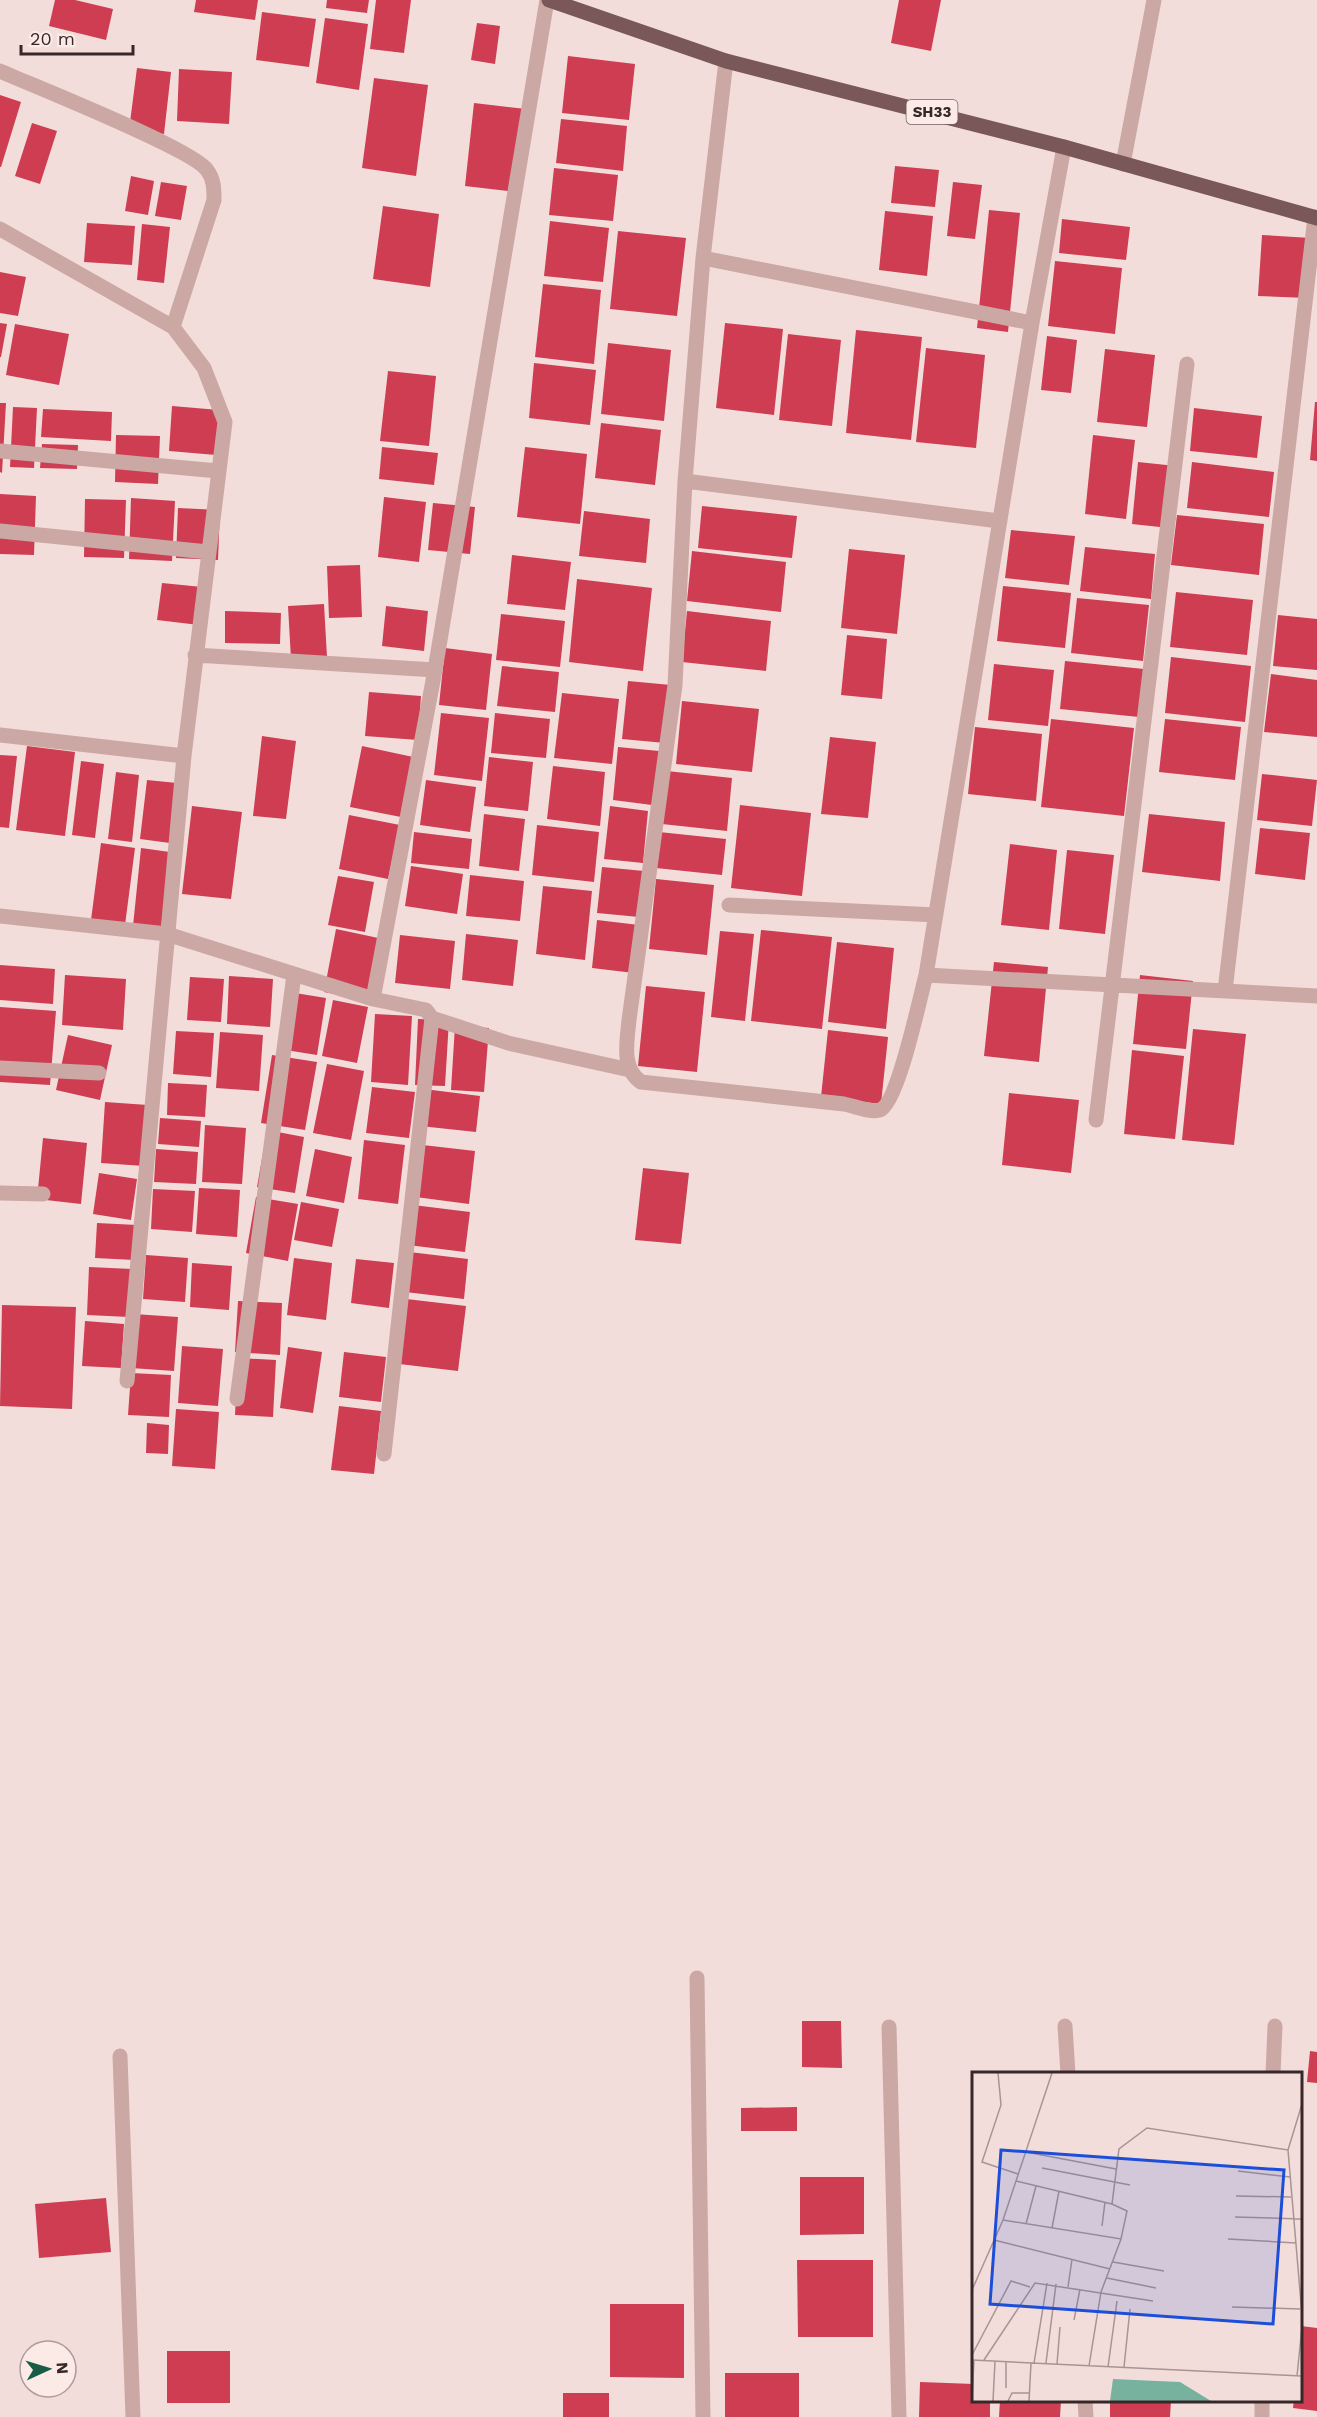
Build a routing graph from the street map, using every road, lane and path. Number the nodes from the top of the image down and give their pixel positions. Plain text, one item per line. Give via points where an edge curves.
1 (548, 0) edge
2 (1154, 0) edge
3 (726, 61) junction
4 (0, 71) edge
5 (1064, 147) junction
6 (1123, 164) junction
7 (1316, 218) edge
8 (0, 229) edge
9 (703, 258) junction
10 (1032, 323) junction
11 (173, 327) junction
12 (1187, 364) dead end
13 (0, 451) edge
14 (219, 471) junction
15 (685, 481) junction
16 (999, 521) junction
17 (0, 531) edge
18 (208, 552) junction
19 (195, 655) junction
20 (435, 670) junction
21 (0, 735) edge
22 (184, 756) junction
23 (729, 905) dead end
24 (936, 915) junction
25 (0, 916) edge
26 (167, 934) junction
27 (294, 975) junction
28 (926, 975) junction
29 (1112, 985) junction
30 (1226, 991) junction
31 (1317, 996) edge
32 (373, 999) junction
33 (432, 1018) junction
34 (0, 1068) edge
35 (630, 1070) junction
36 (99, 1073) dead end
37 (1096, 1120) dead end
38 (0, 1193) edge
39 (43, 1194) dead end
40 (127, 1381) dead end
41 (237, 1399) dead end
42 (384, 1454) dead end
43 (697, 1978) dead end
44 (1065, 2026) dead end
45 (1275, 2026) dead end
46 (889, 2027) dead end
47 (120, 2056) dead end
48 (1068, 2072) edge
49 (1273, 2072) edge
50 (1085, 2402) edge
51 (133, 2417) edge
52 (703, 2417) edge
53 (899, 2417) edge
54 (1086, 2417) edge

1 - 3 main road, SH33
1 - 20 street
2 - 6 street
3 - 5 main road, SH33
3 - 9 street
4 - 11 street via 178,150 207,168 214,183 214,200
5 - 6 main road, SH33
5 - 10 street
6 - 7 main road, SH33
7 - 30 street
8 - 11 street
9 - 10 street
9 - 15 street
10 - 16 street
11 - 14 street via 204,368 225,422
12 - 29 street
13 - 14 street
14 - 18 street
15 - 16 street
15 - 35 street via 675,685 629,1020 626,1055
16 - 24 street
17 - 18 street
18 - 19 street
19 - 20 street
19 - 22 street
20 - 32 street
21 - 22 street
22 - 26 street
23 - 24 street
24 - 28 street
25 - 26 street
26 - 27 street
26 - 40 street
27 - 32 street
27 - 41 street
28 - 29 street
28 - 35 street via 897,1083 886,1106 877,1111 641,1082
29 - 30 street
29 - 37 street
30 - 31 street
32 - 33 street via 426,1010
33 - 35 street via 508,1043
33 - 42 street
34 - 36 street
38 - 39 street
43 - 52 street
44 - 48 street
45 - 49 street
46 - 53 street
47 - 51 street
50 - 54 street

